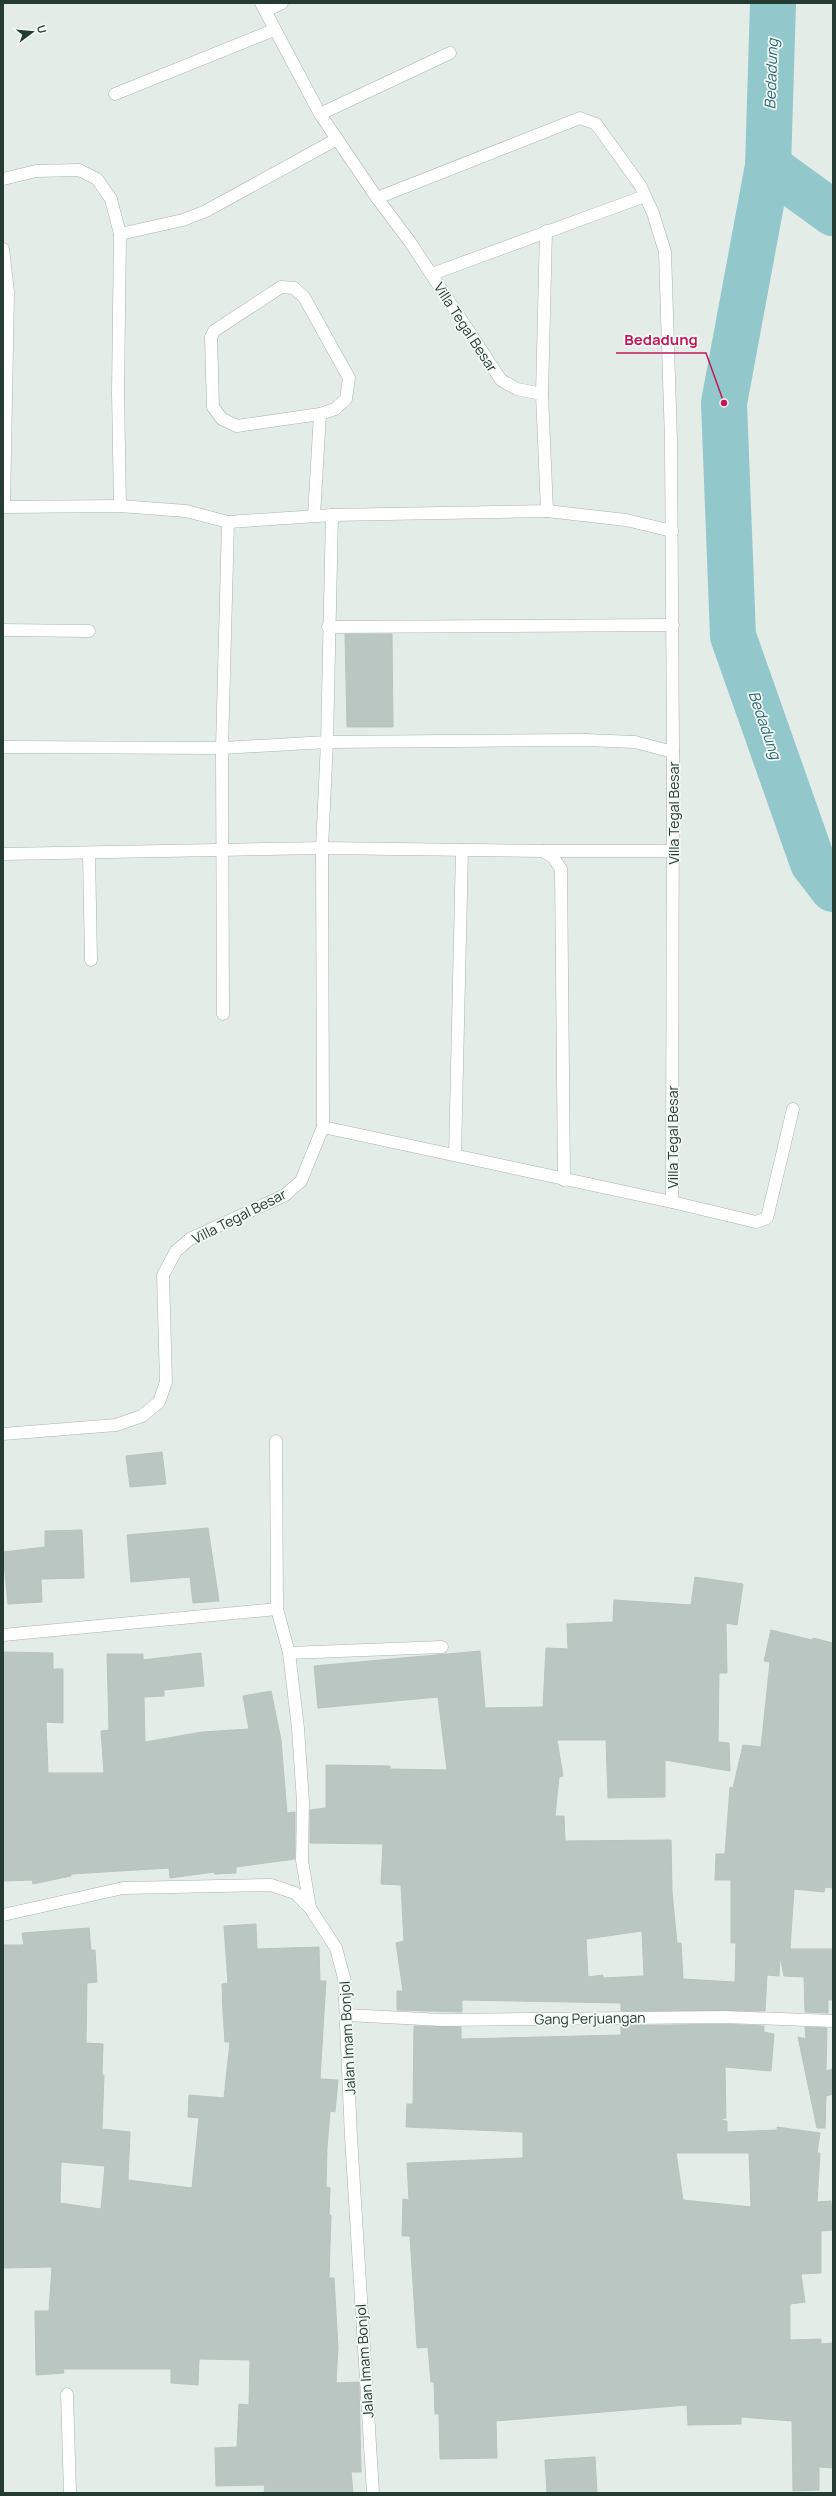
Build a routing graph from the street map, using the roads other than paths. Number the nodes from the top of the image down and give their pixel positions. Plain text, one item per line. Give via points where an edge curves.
1 (282, 3) edge
2 (263, 7) edge
3 (274, 30) junction
4 (450, 53) dead end
5 (115, 94) dead end
6 (320, 114) junction
7 (337, 139) junction
8 (3, 180) edge
9 (645, 196) junction
10 (377, 198) junction
11 (546, 232) junction
12 (120, 234) junction
13 (3, 249) edge
14 (432, 274) junction
15 (542, 394) junction
16 (320, 414) junction
17 (120, 506) junction
18 (3, 507) edge
19 (547, 511) junction
20 (332, 515) junction
21 (314, 516) junction
22 (228, 522) junction
23 (672, 531) junction
24 (673, 625) junction
25 (328, 627) junction
26 (3, 630) edge
27 (89, 631) dead end
28 (327, 742) junction
29 (3, 747) edge
30 (222, 748) junction
31 (673, 752) junction
32 (322, 848) junction
33 (462, 850) junction
34 (224, 851) junction
35 (543, 851) junction
36 (672, 851) junction
37 (89, 853) junction
38 (3, 854) edge
39 (91, 960) dead end
40 (223, 1014) dead end
41 (793, 1109) dead end
42 (323, 1127) junction
43 (455, 1155) junction
44 (564, 1180) junction
45 (672, 1202) junction
46 (3, 1434) edge
47 (276, 1440) dead end
48 (278, 1609) junction
49 (3, 1635) edge
50 (442, 1647) dead end
51 (289, 1653) junction
52 (310, 1908) junction
53 (3, 1915) edge
54 (347, 2015) junction
55 (833, 2021) edge
56 (67, 2394) dead end
57 (70, 2493) edge
58 (373, 2493) edge

1 - 2 street
2 - 3 street, Villa Tegal Besar
3 - 5 street
3 - 6 street, Villa Tegal Besar
4 - 6 street
6 - 7 street, Villa Tegal Besar
7 - 10 street, Villa Tegal Besar
7 - 12 street via 206,211 182,220
8 - 12 street via 36,171 79,170 97,179 111,199
9 - 10 street via 619,153 596,124 580,118
9 - 11 street
9 - 23 street via 665,252
10 - 14 street, Villa Tegal Besar
11 - 14 street
11 - 15 street
12 - 17 street
13 - 18 street via 8,292
14 - 15 street, Villa Tegal Besar via 501,380 517,389
15 - 19 street
16 - 16 street via 237,426 222,419 213,407 210,349 214,331 280,287 294,288 300,292 349,378 346,399 335,409
16 - 21 street
17 - 18 street
17 - 22 street via 186,511
19 - 20 street
19 - 23 street via 626,520
20 - 21 street
20 - 25 street
21 - 22 street
22 - 30 street
23 - 24 street
24 - 25 street
24 - 31 street
25 - 28 street
26 - 27 street
28 - 30 street, Villa Tegal Besar
28 - 31 street, Villa Tegal Besar via 585,740 635,742
28 - 32 street
29 - 30 street, Villa Tegal Besar
30 - 34 street
31 - 36 street, Villa Tegal Besar
32 - 33 street
32 - 34 street
32 - 42 street
33 - 35 street
33 - 43 street
34 - 37 street
34 - 40 street
35 - 36 street
35 - 44 street via 553,857 561,869
36 - 45 street, Villa Tegal Besar
37 - 38 street
37 - 39 street
41 - 45 street via 767,1218 756,1222
42 - 43 street, Villa Tegal Besar
42 - 46 street, Villa Tegal Besar via 301,1181 285,1195 190,1240 176,1251 167,1264 163,1275 166,1382 159,1402 142,1416 116,1425
43 - 44 street, Villa Tegal Besar
44 - 45 street, Villa Tegal Besar
47 - 48 street
48 - 49 street
48 - 51 street
50 - 51 street
51 - 52 street via 303,1802 302,1860
52 - 53 street, Jalan Imam Bonjol via 294,1893 271,1885 131,1888
52 - 54 street, Jalan Imam Bonjol via 325,1929 340,1958
54 - 55 street, Gang Perjuangan via 442,2020 725,2017
54 - 58 street, Jalan Imam Bonjol via 351,2137
56 - 57 street

